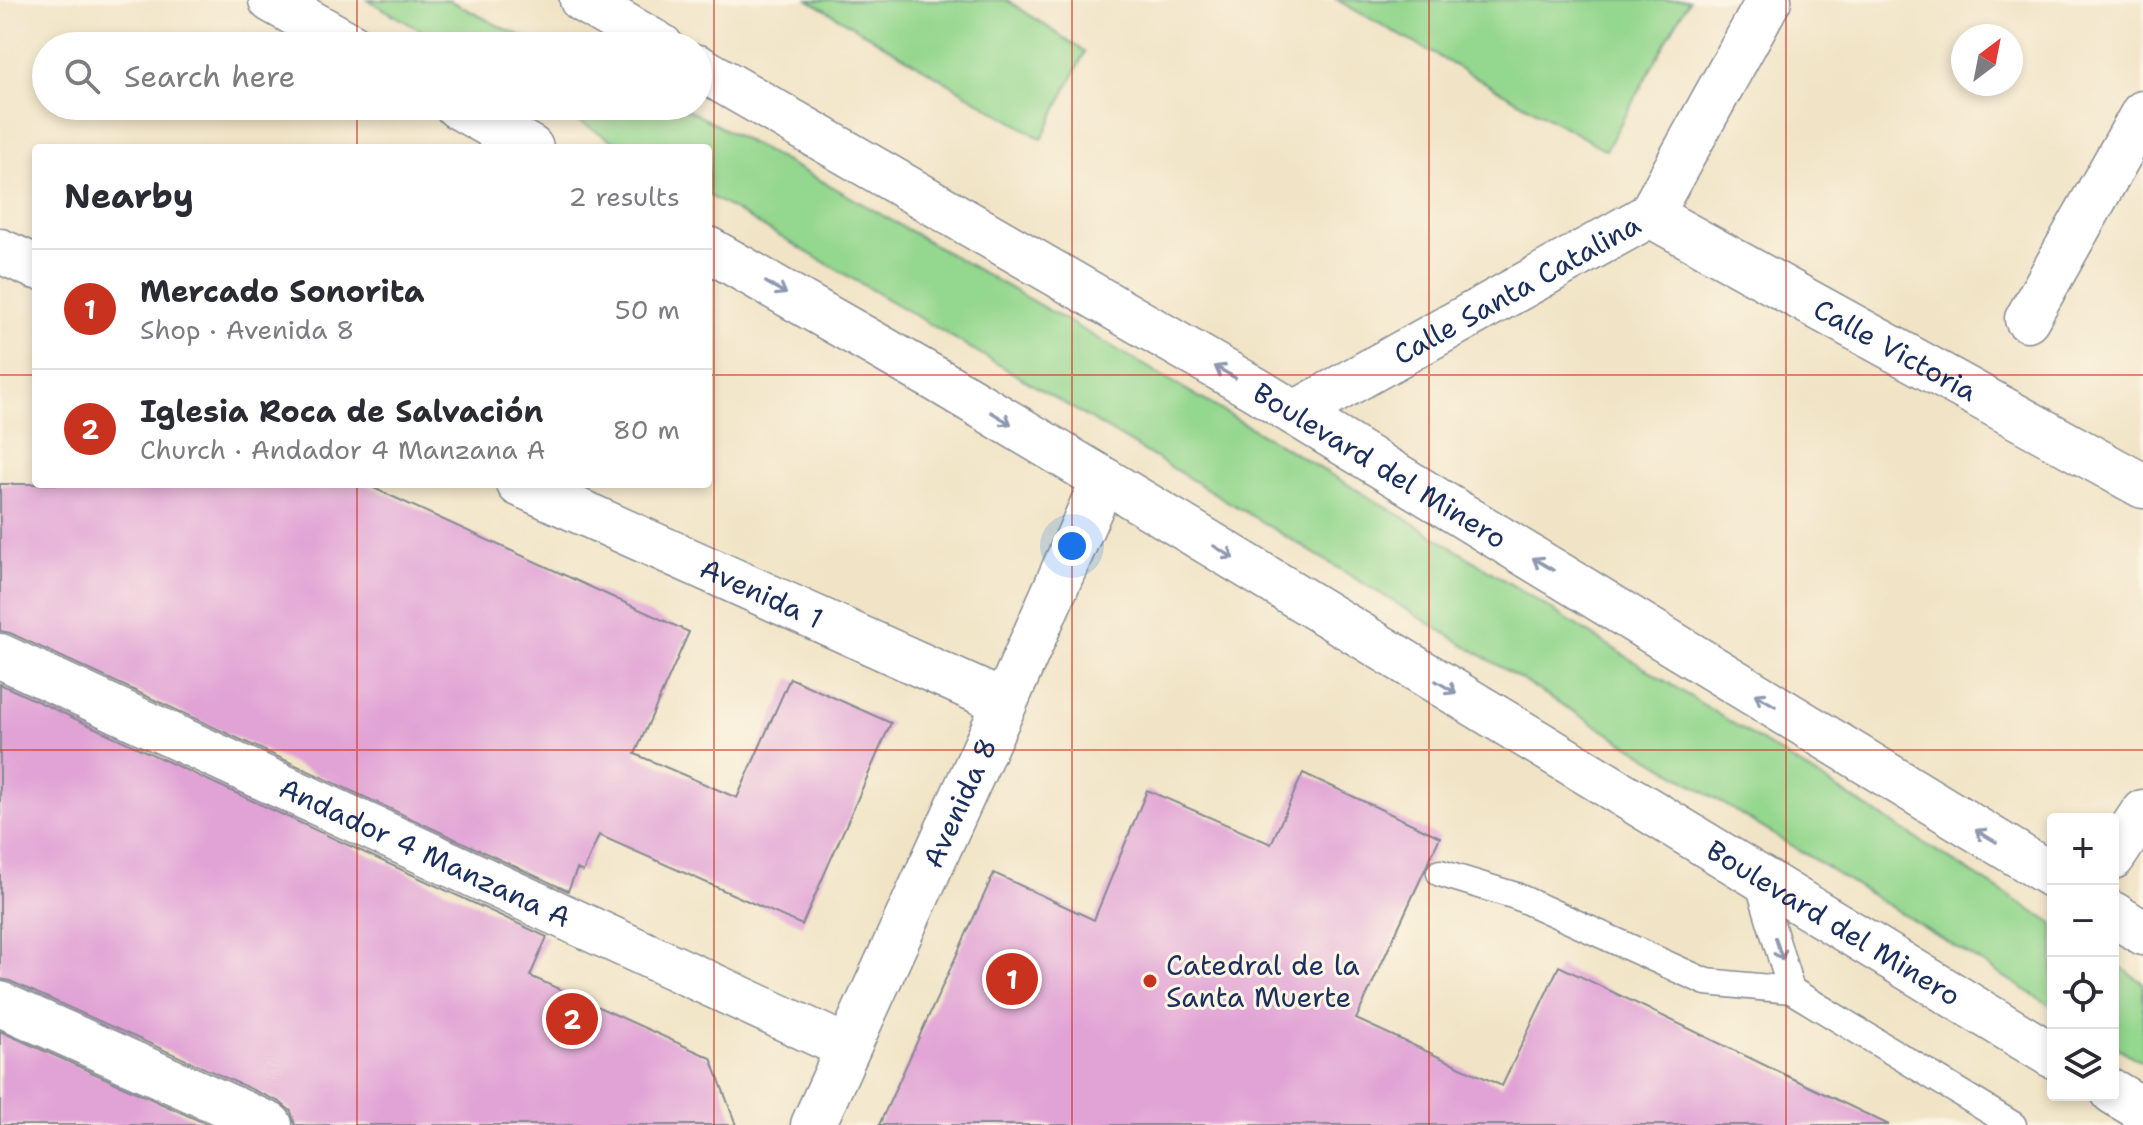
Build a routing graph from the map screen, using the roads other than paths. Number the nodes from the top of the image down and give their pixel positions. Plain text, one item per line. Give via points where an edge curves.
1 (271, 0) edge
2 (582, 0) edge
3 (1769, 0) edge
4 (327, 32) edge
5 (637, 32) edge
6 (712, 75) edge
7 (2143, 113) edge
8 (482, 120) edge
9 (524, 144) edge
10 (1650, 215) junction
11 (0, 251) edge
12 (712, 251) edge
13 (32, 265) edge
14 (2027, 319) dead end
15 (1295, 413) junction
16 (1103, 480) junction
17 (2143, 486) edge
18 (528, 488) edge
19 (0, 656) edge
20 (1005, 703) junction
21 (2143, 812) edge
22 (2119, 848) edge
23 (2047, 872) edge
24 (1440, 873) dead end
25 (1756, 874) junction
26 (2119, 918) edge
27 (2143, 933) edge
28 (1791, 990) junction
29 (0, 1004) edge
30 (848, 1048) junction
31 (2047, 1052) edge
32 (2119, 1096) edge
33 (2143, 1110) edge
34 (270, 1125) edge
35 (813, 1125) edge
36 (2013, 1125) edge

1 - 4 street
2 - 5 street
3 - 10 street, Calle Santa Catalina
15 -> 6 street, Boulevard del Minero
7 - 14 street
8 - 9 street
10 - 15 street, Calle Santa Catalina
10 - 17 street, Calle Victoria
11 - 13 street
12 -> 16 street, Boulevard del Minero
23 -> 15 street, Boulevard del Minero
16 - 20 street, Avenida 8
16 -> 25 street, Boulevard del Minero
18 - 20 street, Avenida 1
19 - 30 street, Andador 4 Manzana A
20 - 30 street, Avenida 8
21 - 22 street
24 - 28 lane via 1516,896 1706,982
25 -> 28 lane
25 - 31 street, Boulevard del Minero
26 - 27 street
28 - 36 lane
29 - 34 street
30 - 35 street, Avenida 8
32 - 33 street

